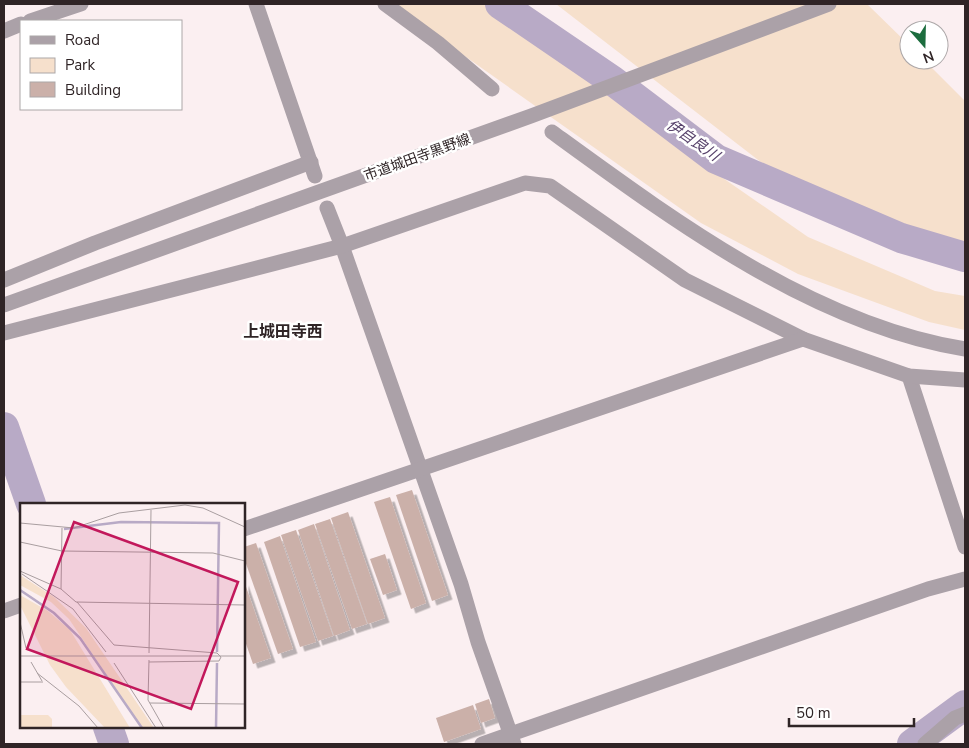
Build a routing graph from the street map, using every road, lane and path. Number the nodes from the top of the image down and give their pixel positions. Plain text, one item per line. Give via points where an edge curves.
1 (81, 4) edge
2 (256, 4) edge
3 (385, 4) edge
4 (829, 4) edge
5 (33, 20) edge
6 (20, 24) edge
7 (4, 30) edge
8 (492, 89) dead end
9 (552, 132) dead end
10 (327, 208) dead end
11 (342, 246) junction
12 (4, 280) edge
13 (4, 306) edge
14 (4, 333) edge
15 (803, 339) junction
16 (965, 349) edge
17 (909, 376) junction
18 (965, 380) edge
19 (420, 468) junction
20 (245, 529) edge
21 (965, 548) edge
22 (965, 579) edge
23 (20, 605) edge
24 (4, 611) edge
25 (965, 714) edge
26 (512, 739) edge
27 (482, 744) edge
28 (925, 744) edge

1 - 5 street
2 - 12 street via 313,169 95,243
3 - 8 street
4 - 13 street, 市道城田寺黒野線 via 531,116
6 - 7 street
9 - 16 street via 648,202 806,297 884,329
10 - 11 street
11 - 14 street
11 - 15 street via 525,183 550,186 685,280
11 - 19 street
15 - 17 street
15 - 19 street
17 - 18 street
17 - 21 street
19 - 20 street
19 - 26 street
22 - 26 street via 919,592
23 - 24 street
25 - 28 street
26 - 27 street

